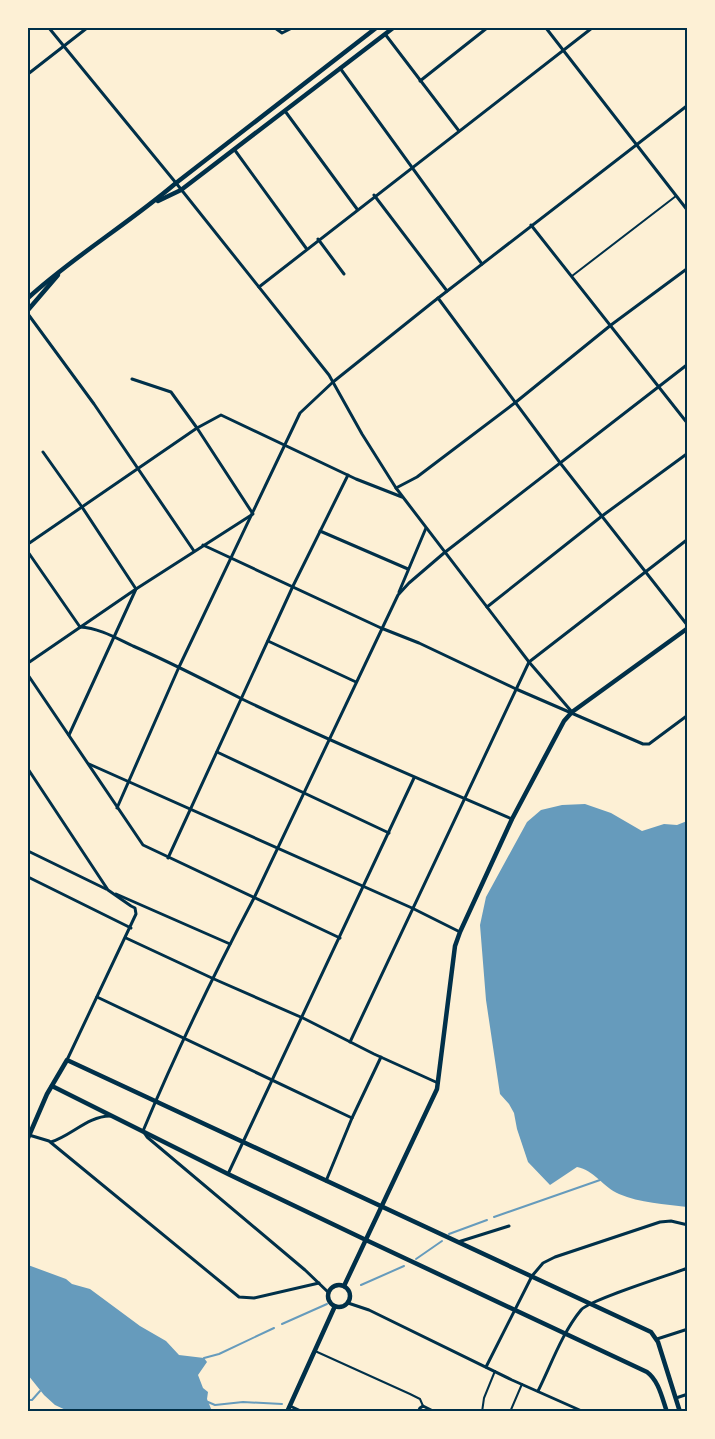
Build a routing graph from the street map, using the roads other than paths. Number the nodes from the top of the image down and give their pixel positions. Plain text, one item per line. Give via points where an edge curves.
1 (48, 28) edge
2 (87, 28) edge
3 (275, 28) edge
4 (292, 28) edge
5 (376, 28) edge
6 (393, 28) edge
7 (487, 28) edge
8 (546, 28) edge
9 (592, 28) edge
10 (385, 34) junction
11 (64, 46) junction
12 (563, 50) junction
13 (340, 68) junction
14 (28, 74) edge
15 (420, 81) junction
16 (688, 105) edge
17 (285, 110) junction
18 (459, 131) junction
19 (637, 145) junction
20 (234, 149) junction
21 (411, 167) junction
22 (176, 183) junction
23 (181, 190) junction
24 (374, 195) junction
25 (676, 196) junction
26 (152, 204) junction
27 (357, 209) junction
28 (688, 211) edge
29 (531, 225) junction
30 (318, 240) junction
31 (306, 248) junction
32 (482, 264) junction
33 (688, 268) edge
34 (64, 269) junction
35 (344, 274) dead end
36 (572, 276) junction
37 (258, 286) junction
38 (447, 291) junction
39 (28, 298) edge
40 (438, 298) junction
41 (28, 310) edge
42 (28, 314) edge
43 (611, 325) junction
44 (688, 364) edge
45 (132, 379) dead end
46 (333, 382) junction
47 (659, 388) junction
48 (516, 402) junction
49 (688, 424) edge
50 (197, 428) junction
51 (284, 446) junction
52 (43, 452) dead end
53 (688, 454) edge
54 (561, 464) junction
55 (139, 468) junction
56 (348, 475) junction
57 (396, 488) junction
58 (403, 497) junction
59 (82, 507) junction
60 (252, 514) junction
61 (602, 516) junction
62 (426, 528) junction
63 (320, 531) junction
64 (688, 539) edge
65 (28, 544) edge
66 (204, 545) junction
67 (194, 551) junction
68 (28, 552) edge
69 (444, 553) junction
70 (230, 557) junction
71 (408, 569) junction
72 (646, 572) junction
73 (293, 586) junction
74 (136, 589) junction
75 (398, 595) junction
76 (487, 608) junction
77 (80, 626) junction
78 (688, 627) edge
79 (381, 628) junction
80 (114, 637) junction
81 (268, 641) junction
82 (528, 662) junction
83 (28, 663) edge
84 (179, 667) junction
85 (28, 674) edge
86 (356, 682) junction
87 (516, 689) junction
88 (242, 699) junction
89 (572, 712) junction
90 (688, 715) edge
91 (68, 736) junction
92 (329, 740) junction
93 (217, 752) junction
94 (87, 763) junction
95 (28, 769) edge
96 (414, 778) junction
97 (128, 781) junction
98 (303, 793) junction
99 (464, 798) junction
100 (117, 808) junction
101 (190, 809) junction
102 (512, 819) junction
103 (389, 833) junction
104 (276, 848) junction
105 (28, 851) edge
106 (168, 858) junction
107 (28, 877) edge
108 (364, 888) junction
109 (108, 890) junction
110 (254, 898) junction
111 (412, 908) junction
112 (130, 928) junction
113 (460, 932) junction
114 (126, 938) junction
115 (340, 938) junction
116 (230, 944) junction
117 (214, 979) junction
118 (97, 997) junction
119 (303, 1018) junction
120 (185, 1039) junction
121 (350, 1042) junction
122 (381, 1057) junction
123 (67, 1060) junction
124 (271, 1079) junction
125 (439, 1084) junction
126 (52, 1086) junction
127 (156, 1101) junction
128 (113, 1116) junction
129 (352, 1118) junction
130 (143, 1131) junction
131 (28, 1136) edge
132 (242, 1141) junction
133 (50, 1143) junction
134 (228, 1174) junction
135 (326, 1181) junction
136 (380, 1206) junction
137 (688, 1225) edge
138 (509, 1226) dead end
139 (366, 1240) junction
140 (458, 1242) junction
141 (688, 1268) edge
142 (532, 1276) junction
143 (320, 1283) junction
144 (344, 1286) junction
145 (329, 1293) junction
146 (348, 1303) junction
147 (589, 1304) junction
148 (336, 1306) junction
149 (516, 1311) junction
150 (688, 1329) edge
151 (566, 1334) junction
152 (657, 1339) junction
153 (315, 1351) junction
154 (486, 1367) junction
155 (495, 1371) junction
156 (522, 1384) junction
157 (538, 1391) junction
158 (688, 1394) edge
159 (676, 1398) junction
160 (290, 1406) junction
161 (423, 1406) junction
162 (287, 1412) edge
163 (303, 1412) edge
164 (418, 1412) edge
165 (435, 1412) edge
166 (482, 1412) edge
167 (510, 1412) edge
168 (584, 1412) edge
169 (667, 1412) edge
170 (680, 1412) edge

1 - 11 street
2 - 11 street
3 - 4 street via 282,33
5 - 22 street
6 - 10 street
7 - 15 street
8 - 12 street
9 - 12 street
10 - 13 street
10 - 15 street
11 - 14 street
11 - 22 street
12 - 18 street
12 - 19 street
13 - 17 street
13 - 21 street
15 - 18 street
16 - 19 street
17 - 20 street
17 - 27 street
18 - 21 street
19 - 25 street
19 - 29 street
20 - 23 street
20 - 31 street
21 - 24 street
21 - 32 street
22 - 23 street
22 - 26 street
23 - 26 street
23 - 37 street
24 - 27 street
24 - 38 street
25 - 28 street
25 - 36 lane
26 - 34 street
27 - 30 street
29 - 32 street
29 - 36 street
30 - 31 street
30 - 35 street
31 - 37 street
32 - 38 street
33 - 43 street
34 - 39 street
34 - 41 street
36 - 43 street
37 - 46 street
38 - 40 street
40 - 46 street
40 - 48 street
42 - 55 street
43 - 47 street
43 - 48 street
44 - 47 street
45 - 50 street via 170,392
46 - 51 street via 300,413
46 - 57 street
47 - 49 street
47 - 54 street
48 - 54 street
48 - 57 street via 417,477
50 - 51 street via 221,415
50 - 55 street
50 - 60 street
51 - 56 street
51 - 60 street
52 - 59 street
53 - 61 street
54 - 61 street
54 - 69 street
55 - 59 street
55 - 67 street
56 - 58 street
56 - 63 street
57 - 58 street
58 - 62 street
59 - 65 street
59 - 74 street
60 - 66 street
60 - 70 street
61 - 72 street
61 - 76 street
62 - 69 street
62 - 71 street
63 - 71 street
63 - 73 street
64 - 72 street
66 - 67 street
66 - 70 street
67 - 74 street
68 - 77 street
69 - 75 street
69 - 76 street
70 - 73 street
70 - 84 street
71 - 75 street
72 - 78 street
72 - 82 street
73 - 79 street
73 - 81 street
74 - 77 street
74 - 80 street
75 - 79 street
76 - 82 street
77 - 80 street via 92,627
77 - 83 street
78 - 89 street
79 - 86 street
79 - 87 street
80 - 84 street
80 - 91 street
81 - 86 street
81 - 88 street
82 - 87 street
82 - 89 street
84 - 88 street
84 - 97 street
85 - 91 street
86 - 92 street
87 - 89 street
87 - 99 street
88 - 92 street
88 - 93 street
89 - 90 street via 647,745
89 - 102 street via 564,721
91 - 94 street
92 - 96 street
92 - 98 street
93 - 98 street
93 - 101 street
94 - 97 street
94 - 100 street
95 - 109 street
96 - 99 street
96 - 103 street
97 - 100 street
97 - 101 street
98 - 103 street
98 - 104 street
99 - 102 street
99 - 111 street
100 - 106 street via 143,846
101 - 104 street
101 - 106 street
102 - 113 street
103 - 108 street
104 - 108 street
104 - 110 street
105 - 109 street
106 - 110 street
107 - 112 street
108 - 111 street
108 - 115 street
109 - 112 street via 134,908 136,914
109 - 116 street
110 - 115 street
110 - 116 street
111 - 113 street
111 - 121 street
112 - 114 street
113 - 125 street via 455,946
114 - 117 street
114 - 118 street
115 - 119 street
116 - 117 street
117 - 119 street
117 - 120 street
118 - 120 street
118 - 123 street
119 - 121 street
119 - 124 street
120 - 124 street
120 - 127 street
121 - 122 street
122 - 125 street
122 - 129 street
123 - 126 street
123 - 127 street
124 - 129 street
124 - 132 street
125 - 136 street
126 - 128 street
126 - 131 street
127 - 130 street
127 - 132 street
128 - 130 street
128 - 133 street via 98,1118
129 - 135 street
130 - 134 street
130 - 143 street
131 - 133 street
132 - 134 street
132 - 135 street
133 - 143 street via 239,1297 254,1298
134 - 139 street
135 - 136 street
136 - 139 street
136 - 140 street
137 - 142 street via 660,1222 635,1230 555,1257
138 - 140 street
139 - 144 street
139 - 149 street
140 - 142 street
141 - 147 street
142 - 147 street
142 - 149 street
143 - 145 street
144 - 145 street via 335,1286
144 - 146 street via 350,1296
145 - 148 street via 331,1302
146 - 148 street
146 - 154 street
147 - 151 street via 582,1309
147 - 152 street via 651,1332
148 - 153 street
149 - 151 street
149 - 154 street
150 - 152 street
151 - 157 street
151 - 169 street via 653,1376
152 - 159 street
153 - 160 street
153 - 161 lane via 420,1399
154 - 155 street
155 - 156 street
155 - 166 lane
156 - 157 street
156 - 167 lane
157 - 168 street
158 - 159 street
159 - 170 street
160 - 162 street
160 - 163 street
161 - 164 street
161 - 165 street

